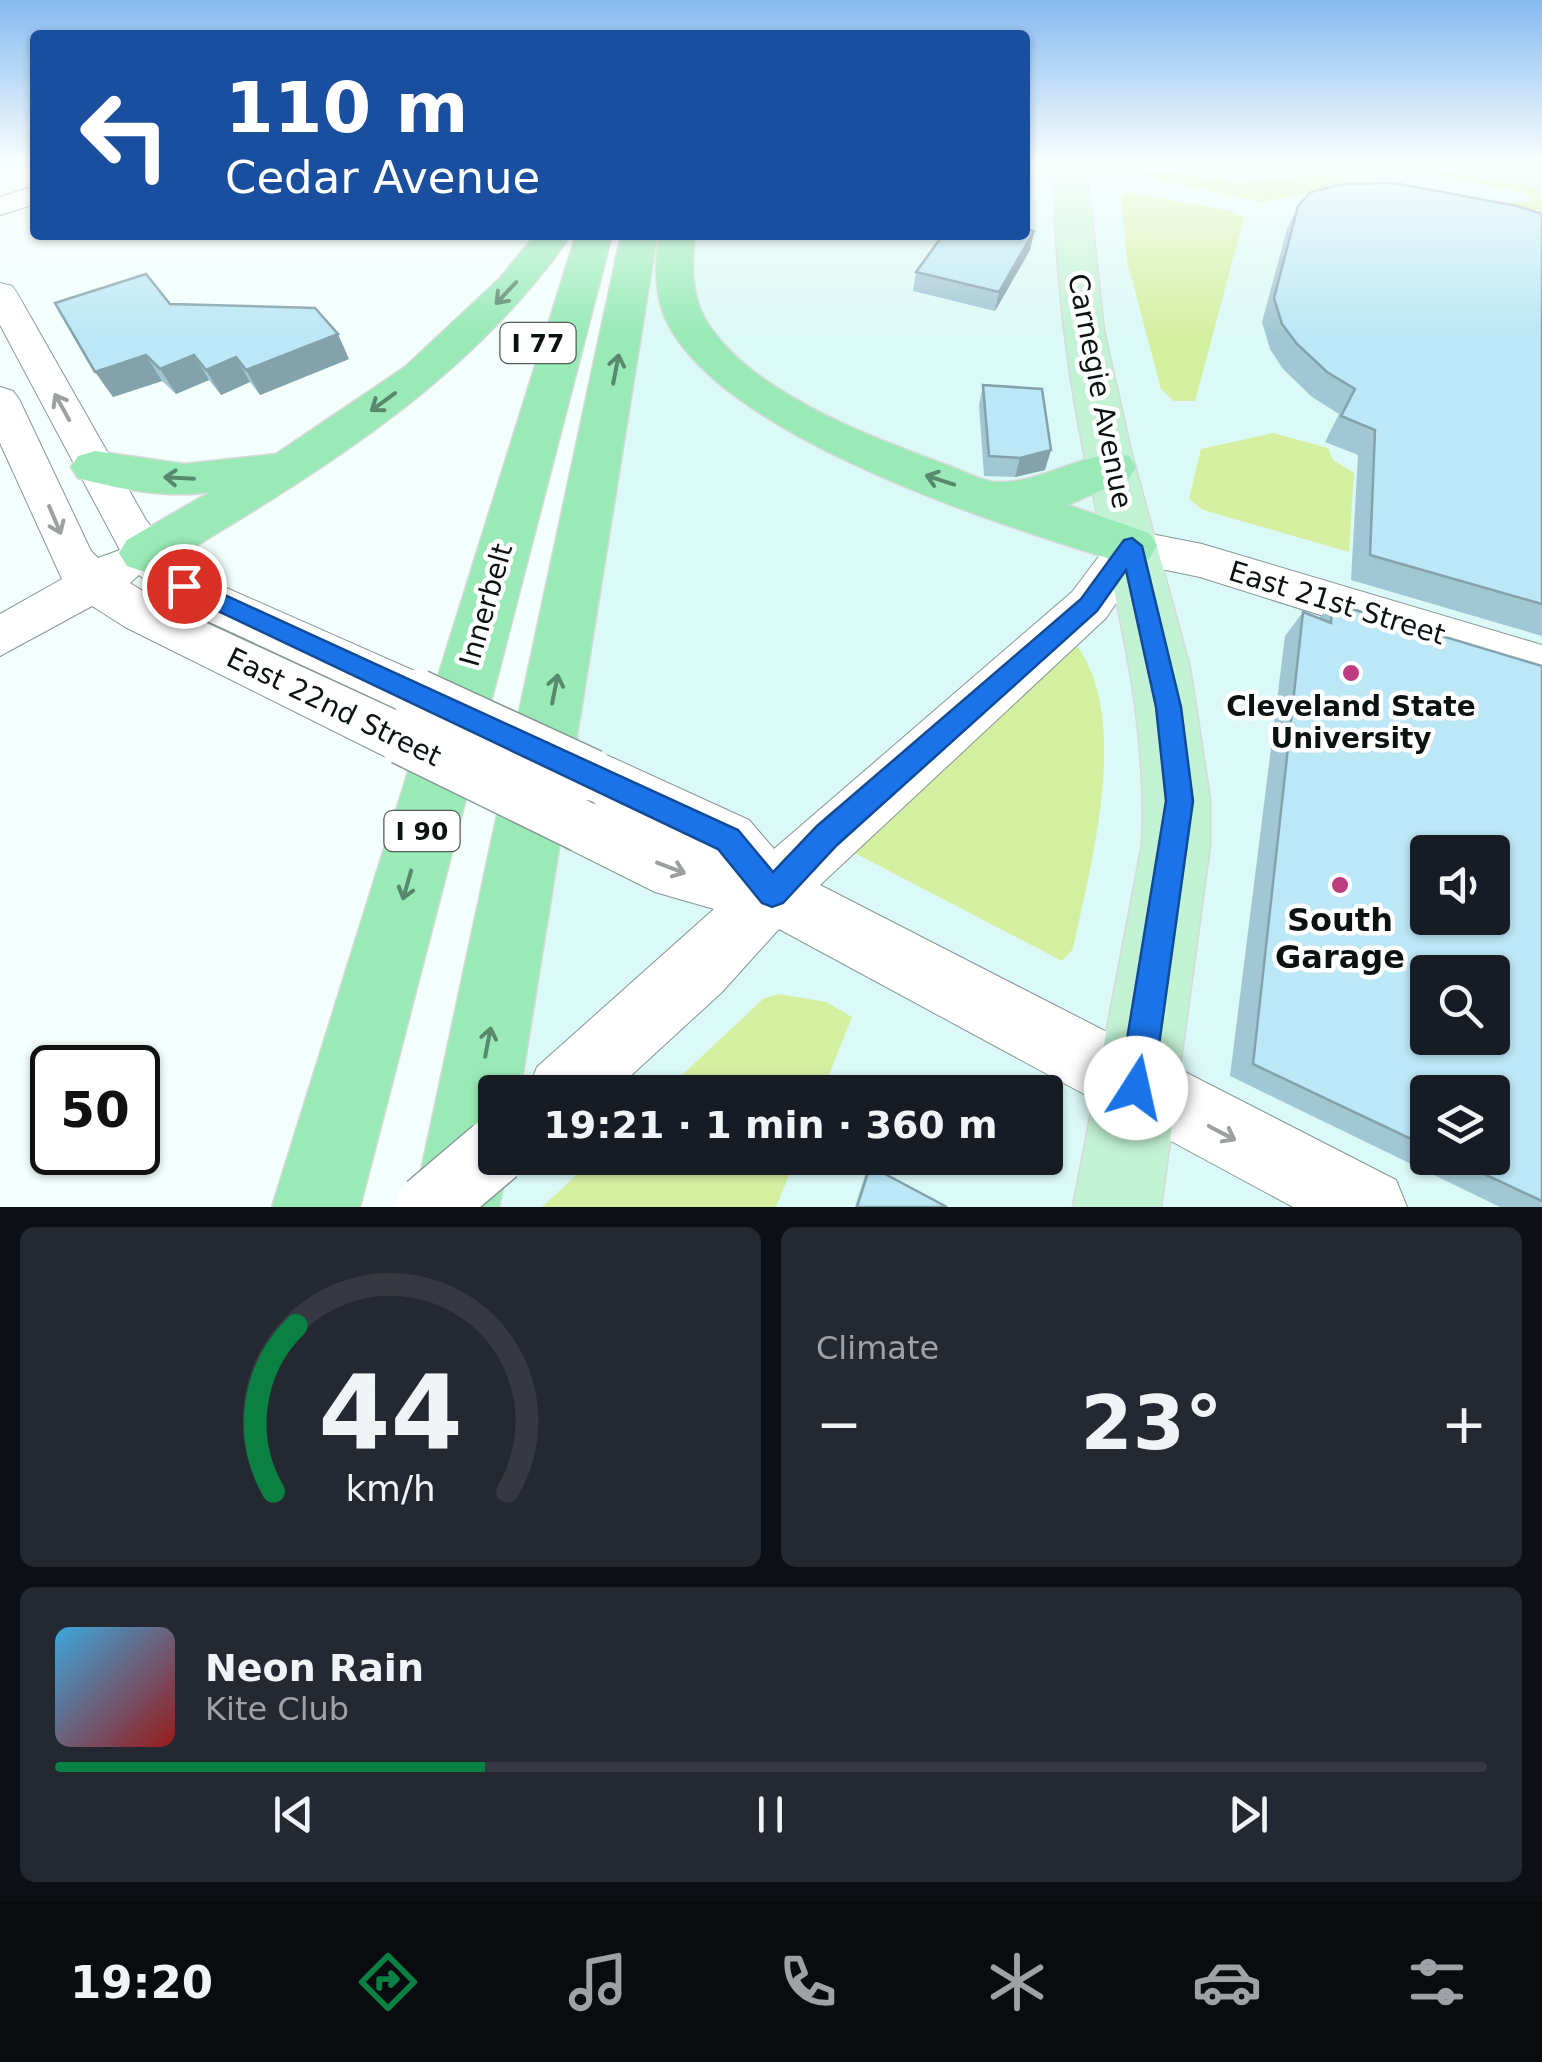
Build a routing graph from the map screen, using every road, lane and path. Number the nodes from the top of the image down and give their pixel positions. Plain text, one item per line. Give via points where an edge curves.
1 (1071, 220) edge
2 (549, 240) edge
3 (566, 240) edge
4 (592, 240) edge
5 (651, 240) edge
6 (677, 240) edge
7 (635, 265) edge
8 (0, 293) edge
9 (0, 399) edge
10 (308, 454) junction
11 (528, 454) junction
12 (96, 467) junction
13 (1112, 467) junction
14 (987, 495) junction
15 (1132, 546) junction
16 (145, 553) junction
17 (93, 583) junction
18 (0, 637) edge
19 (1542, 665) edge
20 (410, 717) junction
21 (772, 893) junction
22 (581, 1075) edge
23 (1136, 1088) junction
24 (478, 1165) edge
25 (316, 1207) edge
26 (429, 1207) edge
27 (457, 1207) edge
28 (1118, 1207) edge
29 (1370, 1207) edge

1 - 13 main road, Carnegie Avenue
2 -> 10 highway via 463,337
3 - 11 highway, I 77 via 538,335
4 - 11 highway, Innerbelt / I 90
5 - 7 highway
14 -> 6 highway via 852,446 734,373 686,322 676,288
27 -> 7 highway
12 -> 8 street, East 22nd Street
9 -> 17 street, East 22nd Street via 73,562
10 -> 12 highway via 206,479
10 - 16 highway
11 -> 25 highway, Innerbelt / I 90
12 - 16 street, East 22nd Street
13 - 14 highway via 1060,491
13 - 15 main road, Carnegie Avenue
14 - 15 highway
15 - 19 street, East 21st Street via 1202,561
15 - 21 street via 1089,605 827,836
15 - 23 main road, Carnegie Avenue via 1168,707 1179,801
16 - 17 street
16 - 20 street, East 22nd Street via 162,572
17 - 18 street
17 - 20 street, East 22nd Street via 142,614
20 - 21 street, East 22nd Street, bridge via 587,801 676,872
21 - 22 street
21 - 23 street, East 22nd Street
23 - 28 main road, Carnegie Avenue
23 -> 29 street, East 22nd Street
24 - 26 street, bridge

